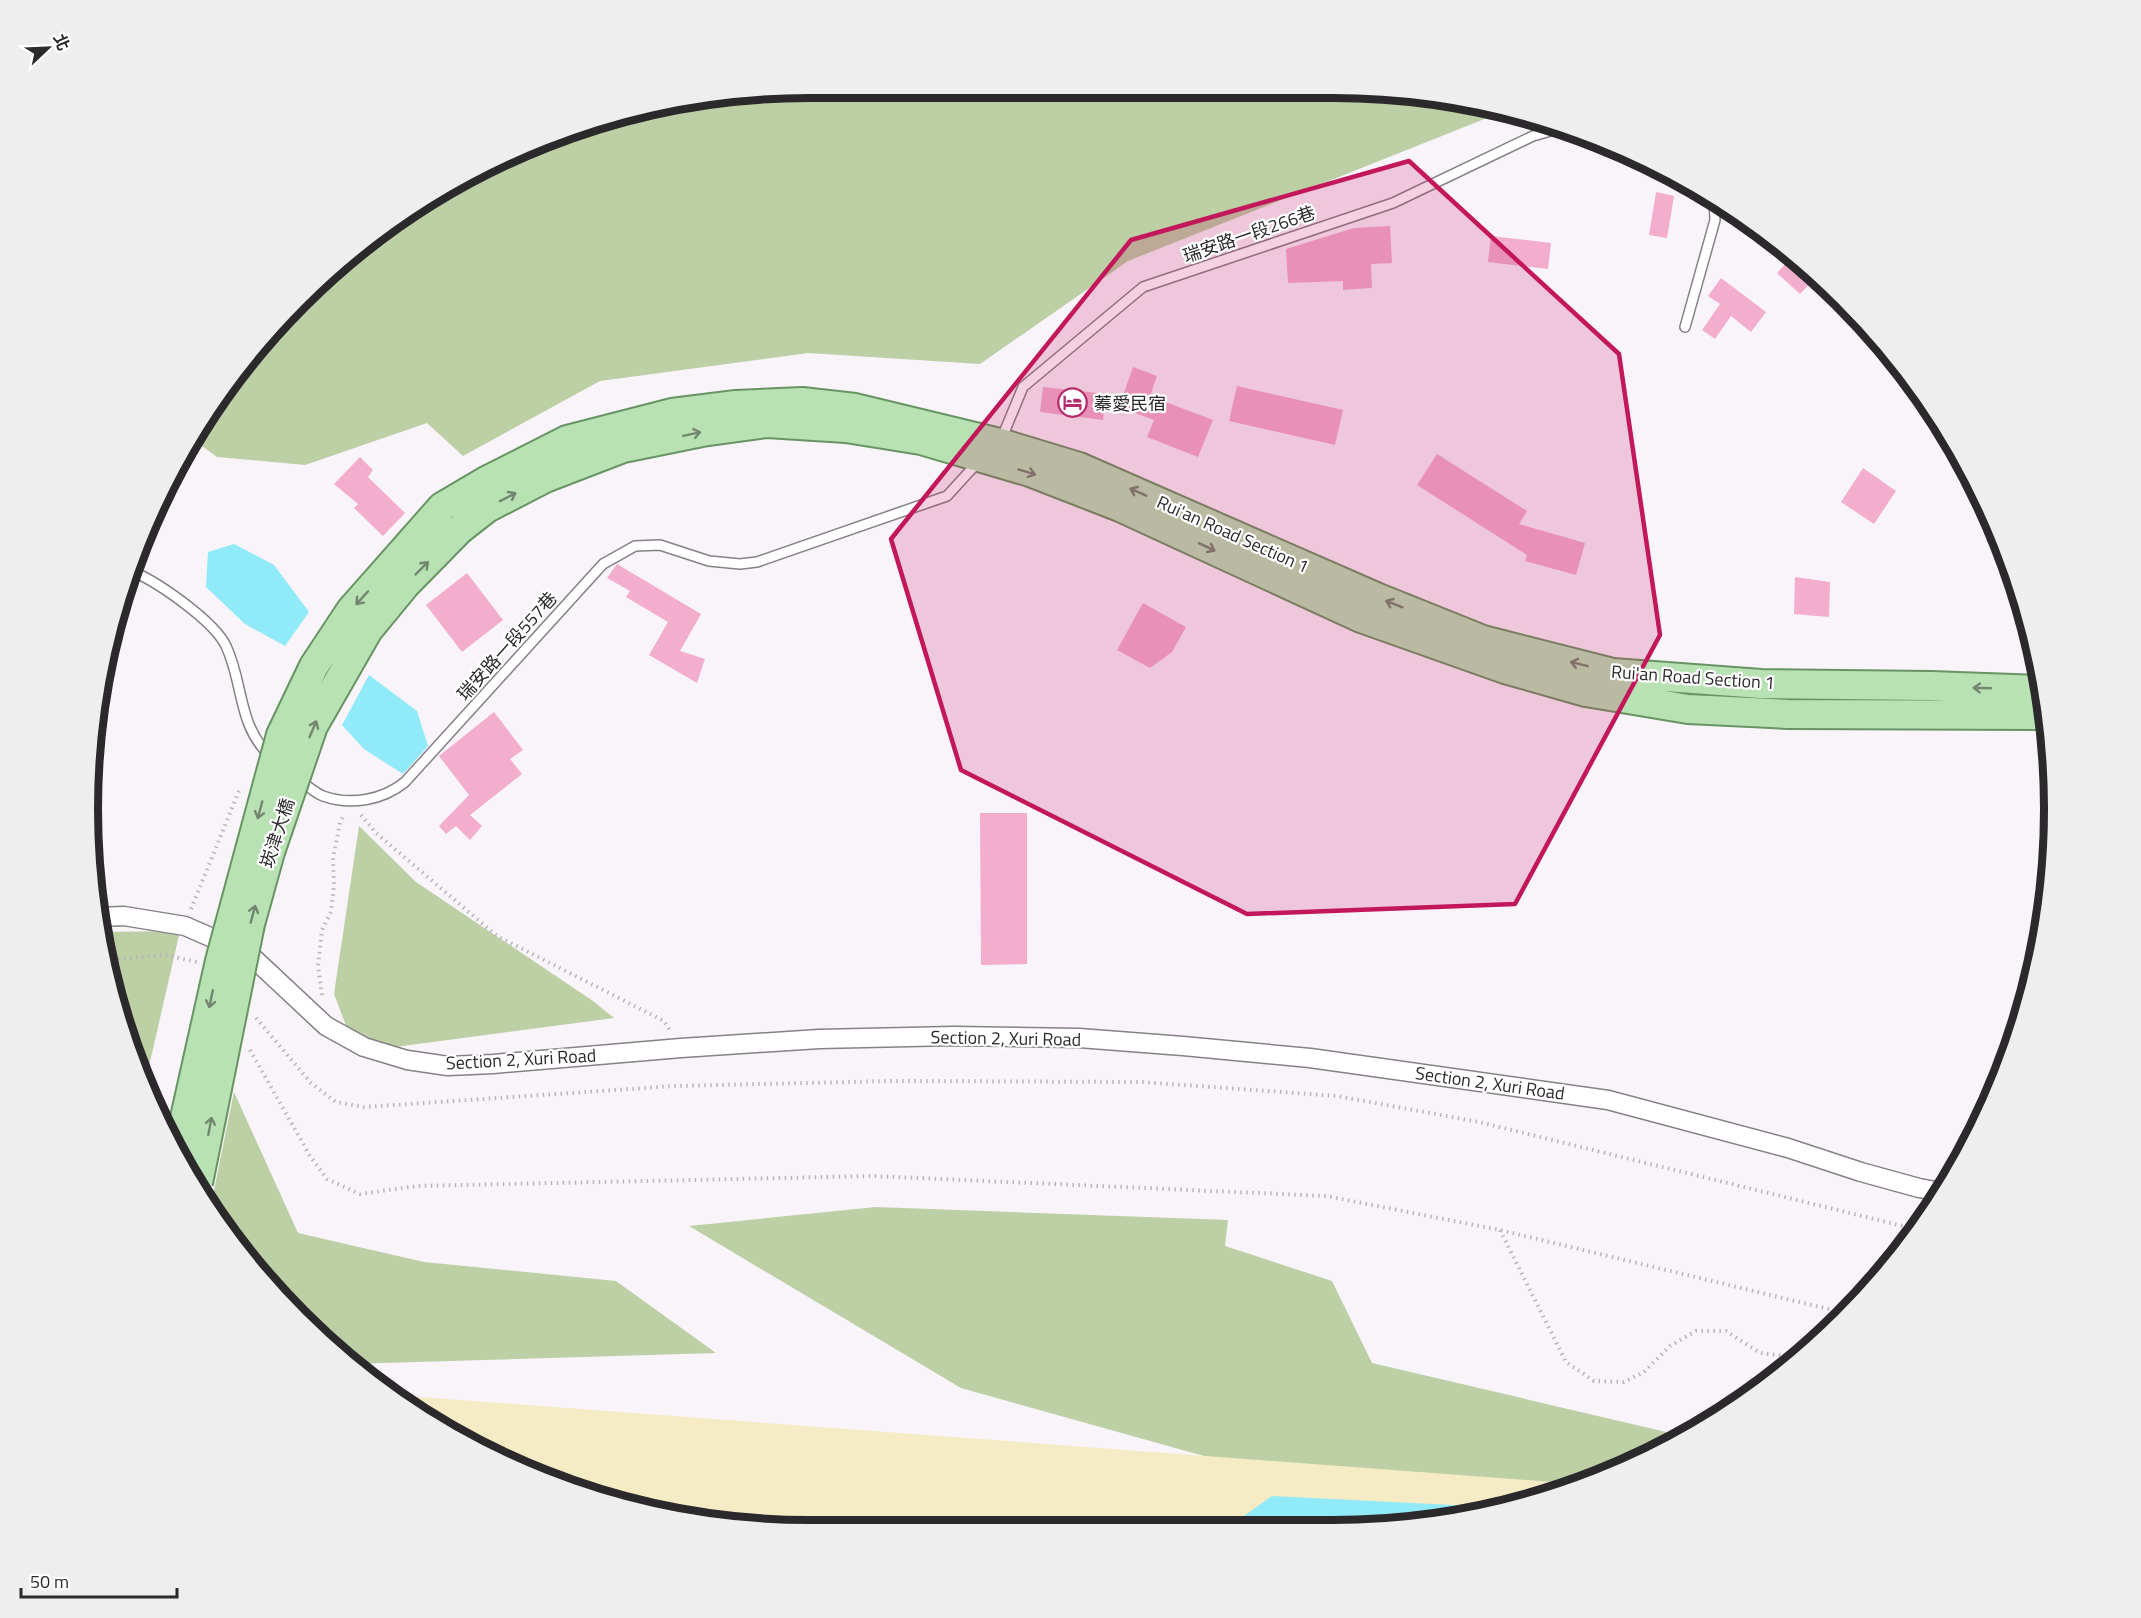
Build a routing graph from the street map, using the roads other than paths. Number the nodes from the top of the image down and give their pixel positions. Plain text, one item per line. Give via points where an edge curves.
1 (1549, 132) edge
2 (1714, 209) edge
3 (1685, 327) dead end
4 (990, 451) junction
5 (442, 507) joint
6 (460, 529) joint
7 (137, 574) edge
8 (2033, 690) edge
9 (2037, 715) edge
10 (106, 917) edge
11 (180, 1141) edge
12 (199, 1176) edge
13 (1932, 1190) edge

1 - 4 lane, 瑞安路一段266巷 via 1393,203 1143,287 1023,387
2 - 3 lane via 1715,220
4 - 5 main road, Rui'an Road Section 1 via 855,408 802,402 736,405 672,413 567,440
6 -> 4 main road, Rui'an Road Section 1 via 487,508 588,460 702,432 767,423 846,428
4 - 7 lane, 瑞安路一段557巷 via 947,496 757,562 709,561 660,545 634,546 603,564 405,782 393,792 350,802 322,796 284,770 261,747 250,730 227,648 219,633
8 -> 4 main road, Rui'an Road Section 1 via 1761,684 1613,673 1484,640 1079,466
4 -> 9 main road, Rui'an Road Section 1 via 1361,618 1505,669 1586,692 1688,709 1788,714
5 -> 11 main road, 崁津大橋, bridge via 351,610 314,666 281,735 220,961
12 -> 6 main road, 崁津大橋, bridge via 250,924 313,726 368,630
10 - 13 street, Section 2, Xuri Road via 185,926 249,954 326,1026 364,1047 407,1060 448,1066 493,1064 819,1039 1079,1038 1310,1058 1608,1100

